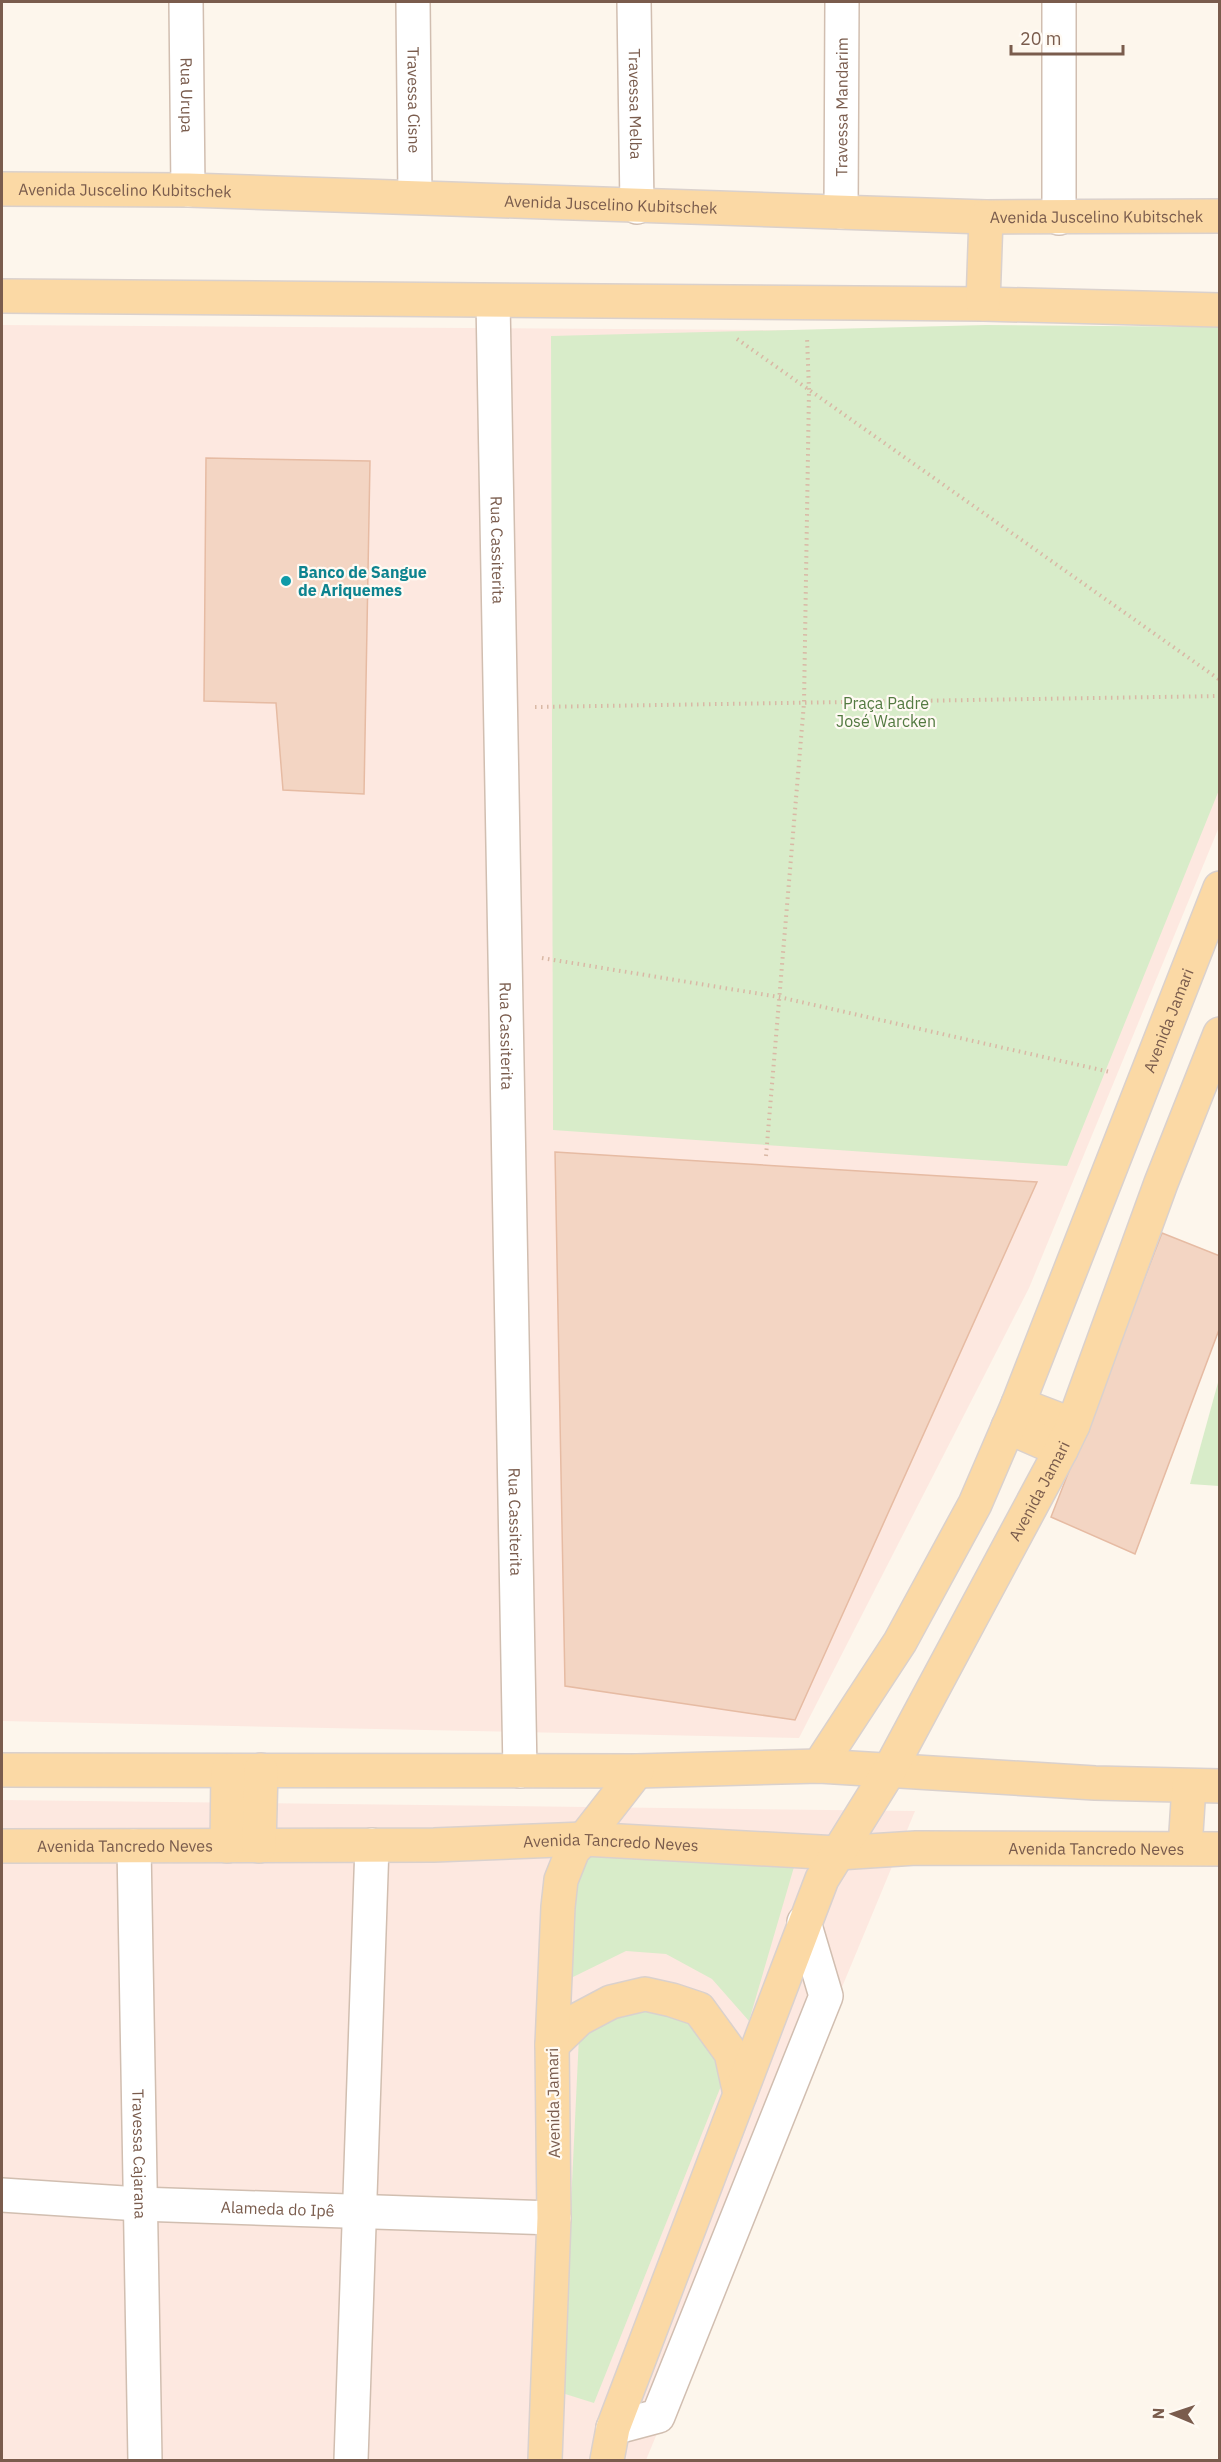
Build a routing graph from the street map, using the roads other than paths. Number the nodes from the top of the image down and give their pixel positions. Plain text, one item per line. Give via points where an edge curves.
1 (186, 2) edge
2 (413, 2) edge
3 (634, 2) edge
4 (842, 2) edge
5 (1059, 2) edge
6 (2, 189) edge
7 (188, 190) junction
8 (415, 197) junction
9 (638, 207) junction
10 (841, 212) junction
11 (1220, 216) edge
12 (986, 217) junction
13 (1059, 218) junction
14 (2, 296) edge
15 (493, 301) junction
16 (983, 304) junction
17 (1220, 310) edge
18 (1220, 888) edge
19 (1218, 1040) edge
20 (1013, 1415) junction
21 (1067, 1438) junction
22 (819, 1766) junction
23 (2, 1770) edge
24 (261, 1770) junction
25 (228, 1771) junction
26 (520, 1771) junction
27 (638, 1771) junction
28 (889, 1772) junction
29 (1204, 1786) edge
30 (584, 1839) junction
31 (372, 1845) junction
32 (2, 1846) edge
33 (134, 1846) junction
34 (227, 1846) junction
35 (259, 1846) junction
36 (1185, 1848) junction
37 (1220, 1849) edge
38 (838, 1853) junction
39 (804, 1922) junction
40 (552, 2045) junction
41 (740, 2094) junction
42 (2, 2195) edge
43 (140, 2204) junction
44 (360, 2211) junction
45 (554, 2218) junction
46 (613, 2428) junction
47 (145, 2460) edge
48 (351, 2460) edge
49 (545, 2460) edge
50 (607, 2460) edge

1 - 7 street, Rua Urupa
2 - 8 street, Travessa Cisne
3 - 9 street, Travessa Melba
4 - 10 street, Travessa Mandarim
5 - 13 street
6 - 7 main road, Avenida Juscelino Kubitschek
7 - 8 main road, Avenida Juscelino Kubitschek
8 - 9 main road, Avenida Juscelino Kubitschek
9 - 10 main road, Avenida Juscelino Kubitschek
10 - 12 main road, Avenida Juscelino Kubitschek
11 - 13 main road, Avenida Juscelino Kubitschek
12 - 13 main road, Avenida Juscelino Kubitschek
12 - 16 main road
14 - 15 main road
15 - 16 main road
15 - 26 street, Rua Cassiterita
16 - 17 main road
18 - 20 main road, Avenida Jamari
19 - 21 main road, Avenida Jamari
20 - 21 main road
20 - 22 main road, Avenida Jamari via 975,1504 900,1642
21 - 28 main road, Avenida Jamari
22 - 27 main road
22 - 28 main road
23 - 25 main road
24 - 25 main road
24 - 26 main road
24 - 35 main road
25 - 34 main road
26 - 27 main road
27 - 30 main road, Avenida Jamari
28 - 29 main road
28 - 38 main road, Avenida Jamari
29 - 36 main road
30 - 31 main road, Avenida Tancredo Neves
30 - 38 main road, Avenida Tancredo Neves
30 - 40 main road, Avenida Jamari via 573,1850 561,1880
31 - 35 main road, Avenida Tancredo Neves
31 - 44 street
32 - 33 main road, Avenida Tancredo Neves
33 - 34 main road, Avenida Tancredo Neves
33 - 43 street, Travessa Cajarana
34 - 35 main road, Avenida Tancredo Neves
36 - 37 main road, Avenida Tancredo Neves
36 - 38 main road, Avenida Tancredo Neves via 916,1848
38 - 39 main road, Avenida Jamari
39 - 41 main road, Avenida Jamari
39 - 46 street via 826,1996 658,2416
40 - 41 main road via 579,2019 611,2002 645,1994 672,2000 699,2009 731,2053
40 - 45 main road, Avenida Jamari
41 - 46 main road, Avenida Jamari
42 - 43 street, Alameda do Ipê
43 - 44 street, Alameda do Ipê
43 - 47 street, Travessa Cajarana
44 - 45 street, Alameda do Ipê
44 - 48 street
45 - 49 main road, Avenida Jamari
46 - 50 main road, Avenida Jamari

